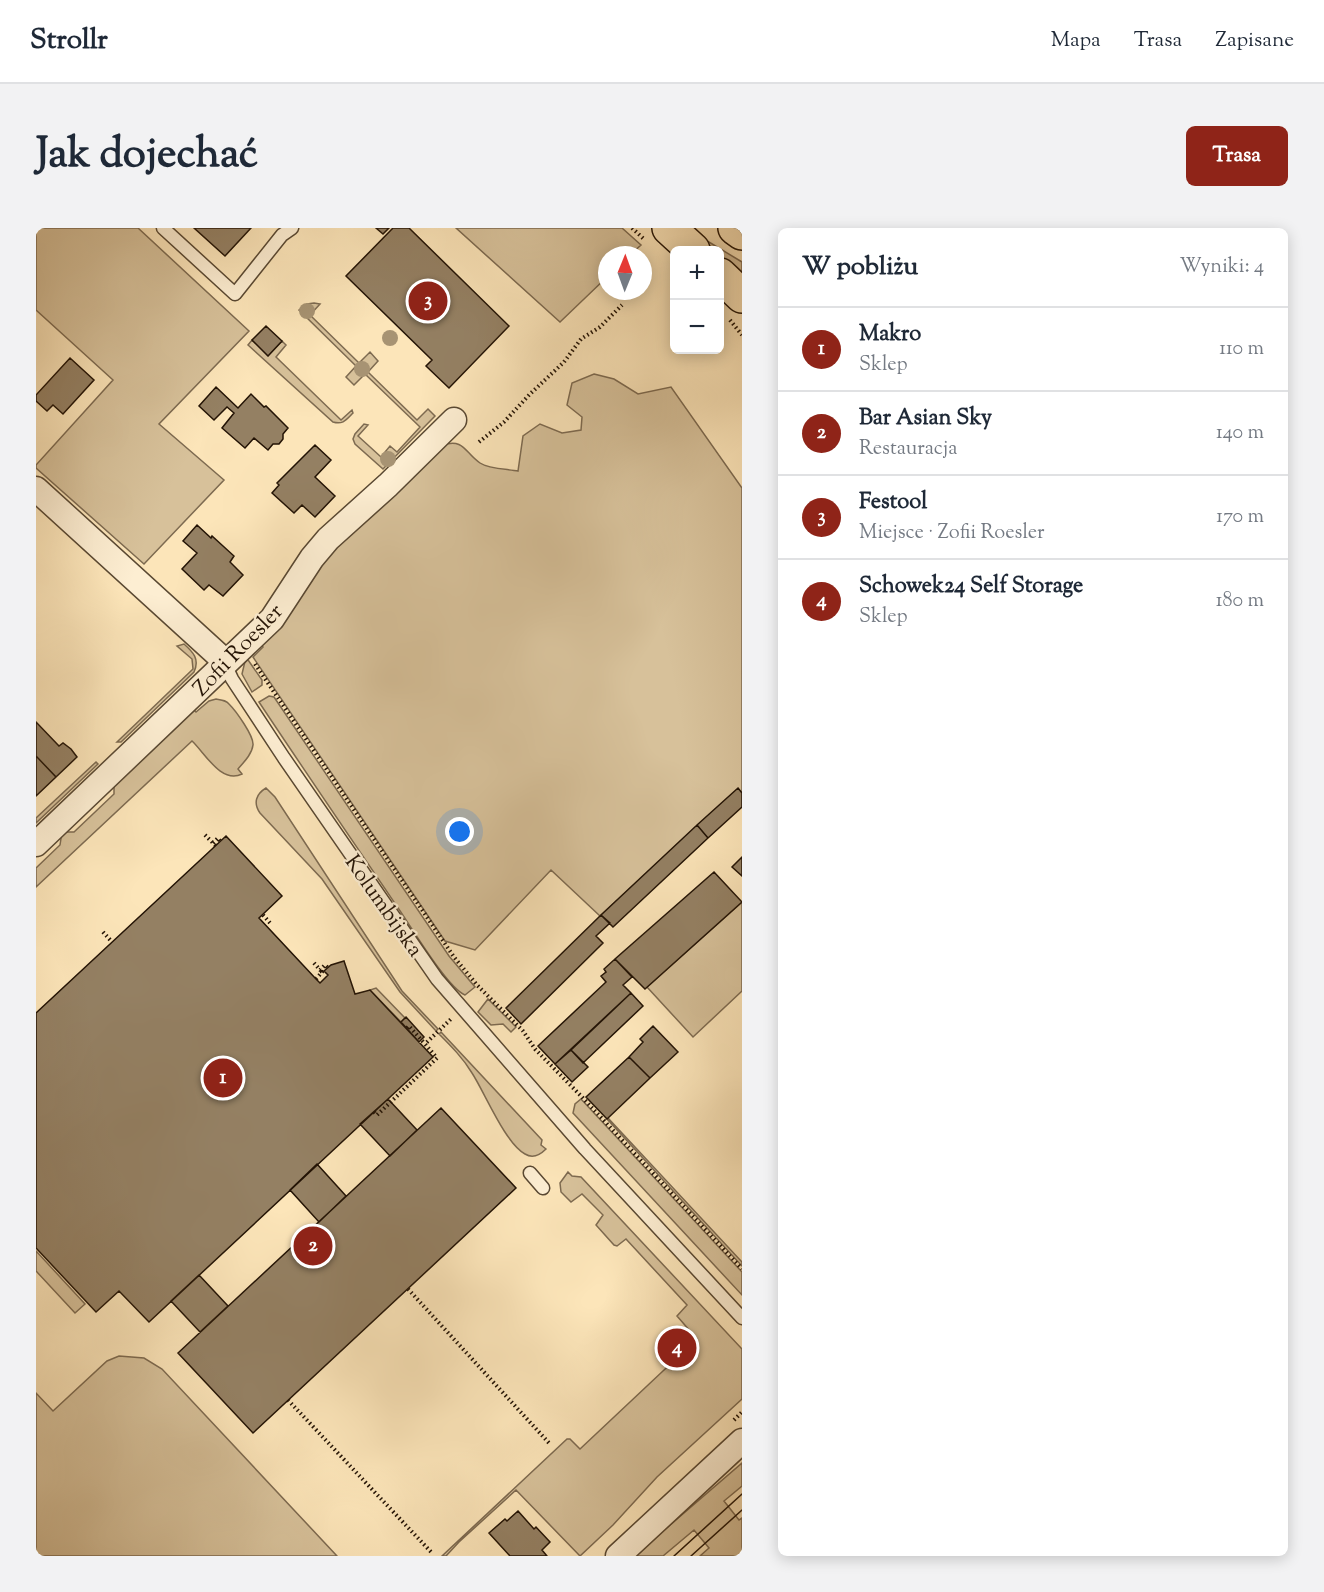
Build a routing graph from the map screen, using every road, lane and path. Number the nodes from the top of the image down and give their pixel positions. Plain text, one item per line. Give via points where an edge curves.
1 (163, 228) edge
2 (292, 228) edge
3 (669, 228) edge
4 (735, 228) edge
5 (742, 233) edge
6 (689, 246) edge
7 (724, 279) edge
8 (742, 296) edge
9 (622, 304) dead end
10 (454, 420) dead end
11 (479, 442) dead end
12 (36, 489) edge
13 (243, 647) junction
14 (225, 664) junction
15 (205, 835) dead end
16 (220, 841) dead end
17 (36, 844) edge
18 (262, 915) dead end
19 (270, 922) dead end
20 (103, 932) dead end
21 (112, 942) dead end
22 (314, 963) dead end
23 (328, 968) dead end
24 (320, 970) junction
25 (316, 979) dead end
26 (452, 1018) dead end
27 (407, 1028) dead end
28 (425, 1044) junction
29 (374, 1112) dead end
30 (530, 1173) dead end
31 (543, 1188) dead end
32 (742, 1269) edge
33 (408, 1289) dead end
34 (742, 1318) edge
35 (288, 1400) dead end
36 (742, 1441) edge
37 (549, 1443) dead end
38 (432, 1553) dead end
39 (618, 1556) edge

1 - 2 lane via 236,294 282,235
3 - 6 highway
4 - 5 highway
7 - 8 highway
9 - 11 path via 600,327 581,339 564,362
10 - 13 street, Zofii Roesler via 327,539 272,618
12 - 14 street, Kolumbijska
13 - 14 street, Zofii Roesler
13 - 32 path via 454,957 523,1031 534,1049
14 - 17 street, Zofii Roesler
14 - 34 lane, Kolumbijska via 284,758 437,979 585,1149
15 - 16 path via 214,844 218,838
18 - 19 path
20 - 21 path
22 - 24 path
23 - 24 path
24 - 25 path
26 - 28 path
27 - 28 path
28 - 29 path via 437,1058 376,1115
30 - 31 lane
33 - 37 path
35 - 38 path
36 - 39 street

